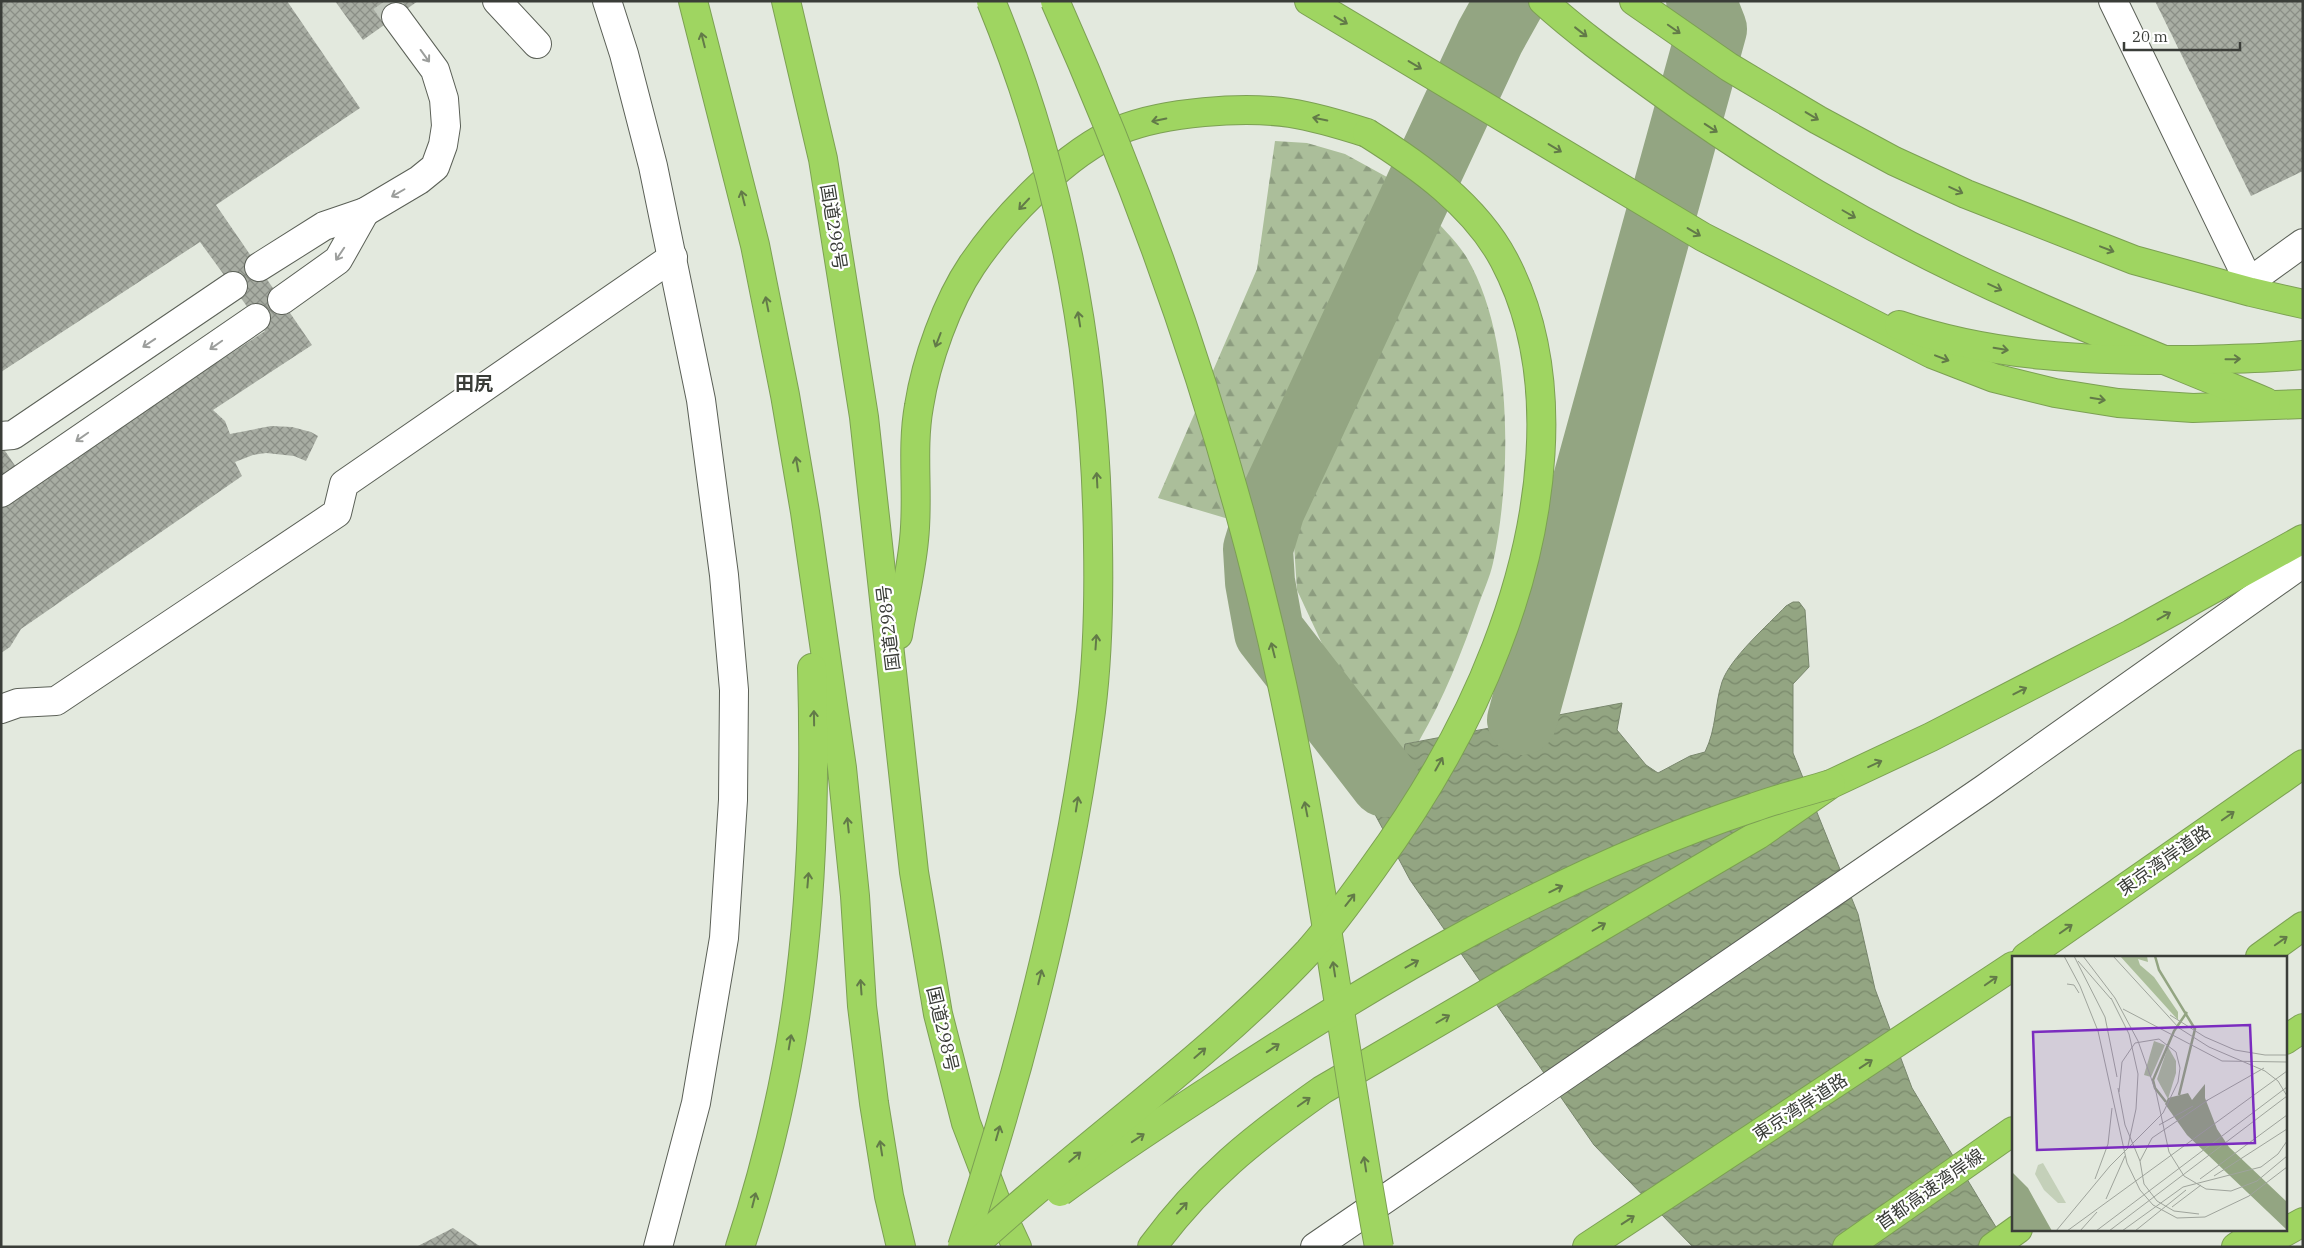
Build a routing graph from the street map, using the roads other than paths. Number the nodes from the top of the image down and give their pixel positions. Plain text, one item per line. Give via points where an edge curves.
1 (497, 1) edge
2 (607, 1) edge
3 (786, 1) edge
4 (990, 1) edge
5 (1055, 1) edge
6 (1309, 1) edge
7 (1543, 1) edge
8 (1634, 1) edge
9 (2113, 1) edge
10 (693, 5) edge
11 (396, 17) tunnel mouth
12 (537, 44) dead end
13 (365, 212) junction
14 (2303, 243) edge
15 (673, 257) junction
16 (259, 267) dead end
17 (233, 286) dead end
18 (1820, 297) junction
19 (282, 300) dead end
20 (2303, 304) edge
21 (256, 318) dead end
22 (2303, 355) edge
23 (2303, 404) edge
24 (2303, 418) edge
25 (1, 436) edge
26 (1, 493) edge
27 (805, 512) junction
28 (2303, 539) edge
29 (2303, 563) edge
30 (893, 665) junction
31 (1, 709) edge
32 (2303, 764) edge
33 (1831, 784) junction
34 (2303, 926) edge
35 (2027, 956) edge
36 (2261, 956) edge
37 (2012, 967) edge
38 (2303, 1028) edge
39 (2286, 1039) edge
40 (2012, 1132) edge
41 (2303, 1202) edge
42 (2286, 1213) edge
43 (2303, 1222) edge
44 (2017, 1230) edge
45 (2261, 1230) edge
46 (658, 1247) edge
47 (740, 1247) edge
48 (901, 1247) edge
49 (962, 1247) edge
50 (972, 1247) edge
51 (984, 1247) edge
52 (1017, 1247) edge
53 (1152, 1247) edge
54 (1314, 1247) edge
55 (1379, 1247) edge
56 (1587, 1247) edge
57 (1846, 1247) edge
58 (1993, 1247) edge
59 (2236, 1247) edge
60 (2258, 1247) edge

1 - 12 street
2 - 15 street via 624,54
3 - 30 highway, 国道298号 via 823,159 864,417
49 -> 4 highway, bridge via 1015,1076 1069,852 1091,709 1099,600 1098,480 1088,370 1068,254 1044,154 1014,59
55 -> 5 highway, bridge via 1317,862 1282,682 1243,528 1189,342 1150,232
6 -> 18 highway via 1703,237
7 -> 24 highway via 1696,118 1857,218 2022,300
8 -> 20 highway via 1729,67 1818,120 1894,161 1966,194 2134,260
9 - 14 street via 2249,282
27 -> 10 highway via 755,245
11 -> 13 street via 435,70 444,99 446,126 443,145 435,167 420,180
13 - 16 street via 324,226
13 -> 19 street via 338,260
15 - 31 street via 344,484 337,513 56,701 18,703
15 - 46 street via 701,400 724,574 734,690 733,800 724,938 714,1003 696,1103
17 -> 25 street via 13,435
18 -> 22 highway via 1911,329 1998,349 2068,358 2124,361
18 -> 23 highway via 1932,354 1994,378 2055,393 2193,408
21 -> 26 street
47 -> 27 highway via 781,1092 802,962 810,864 814,743
48 -> 27 highway via 874,1103 862,1006 842,768
33 -> 28 highway via 1931,737 2113,643
29 - 54 street via 1984,789
50 -> 30 highway, bridge via 1249,1010 1311,949 1364,882 1423,792 1463,720 1496,650 1518,585 1534,509 1542,430 1538,360 1520,296 1503,258 1476,220 1442,185 1367,133 1289,113 1245,111 1162,119 1119,130 1077,155 1039,187 1004,224 972,266 933,352 918,406 914,539
30 - 52 highway, 国道298号 via 914,872 938,1014 966,1123
35 -> 32 highway, 東京湾岸道路
51 -> 33 highway, bridge via 1100,1162 1293,1034 1475,929 1570,882 1660,843 1754,807
53 -> 33 highway, bridge via 1177,1214 1224,1165 1268,1128 1322,1090 1758,834
36 -> 34 highway
56 -> 37 highway, 東京湾岸道路
38 - 39 highway
40 - 57 highway, 首都高速湾岸線
41 - 42 highway
43 - 60 highway
44 - 58 highway
45 - 59 highway

